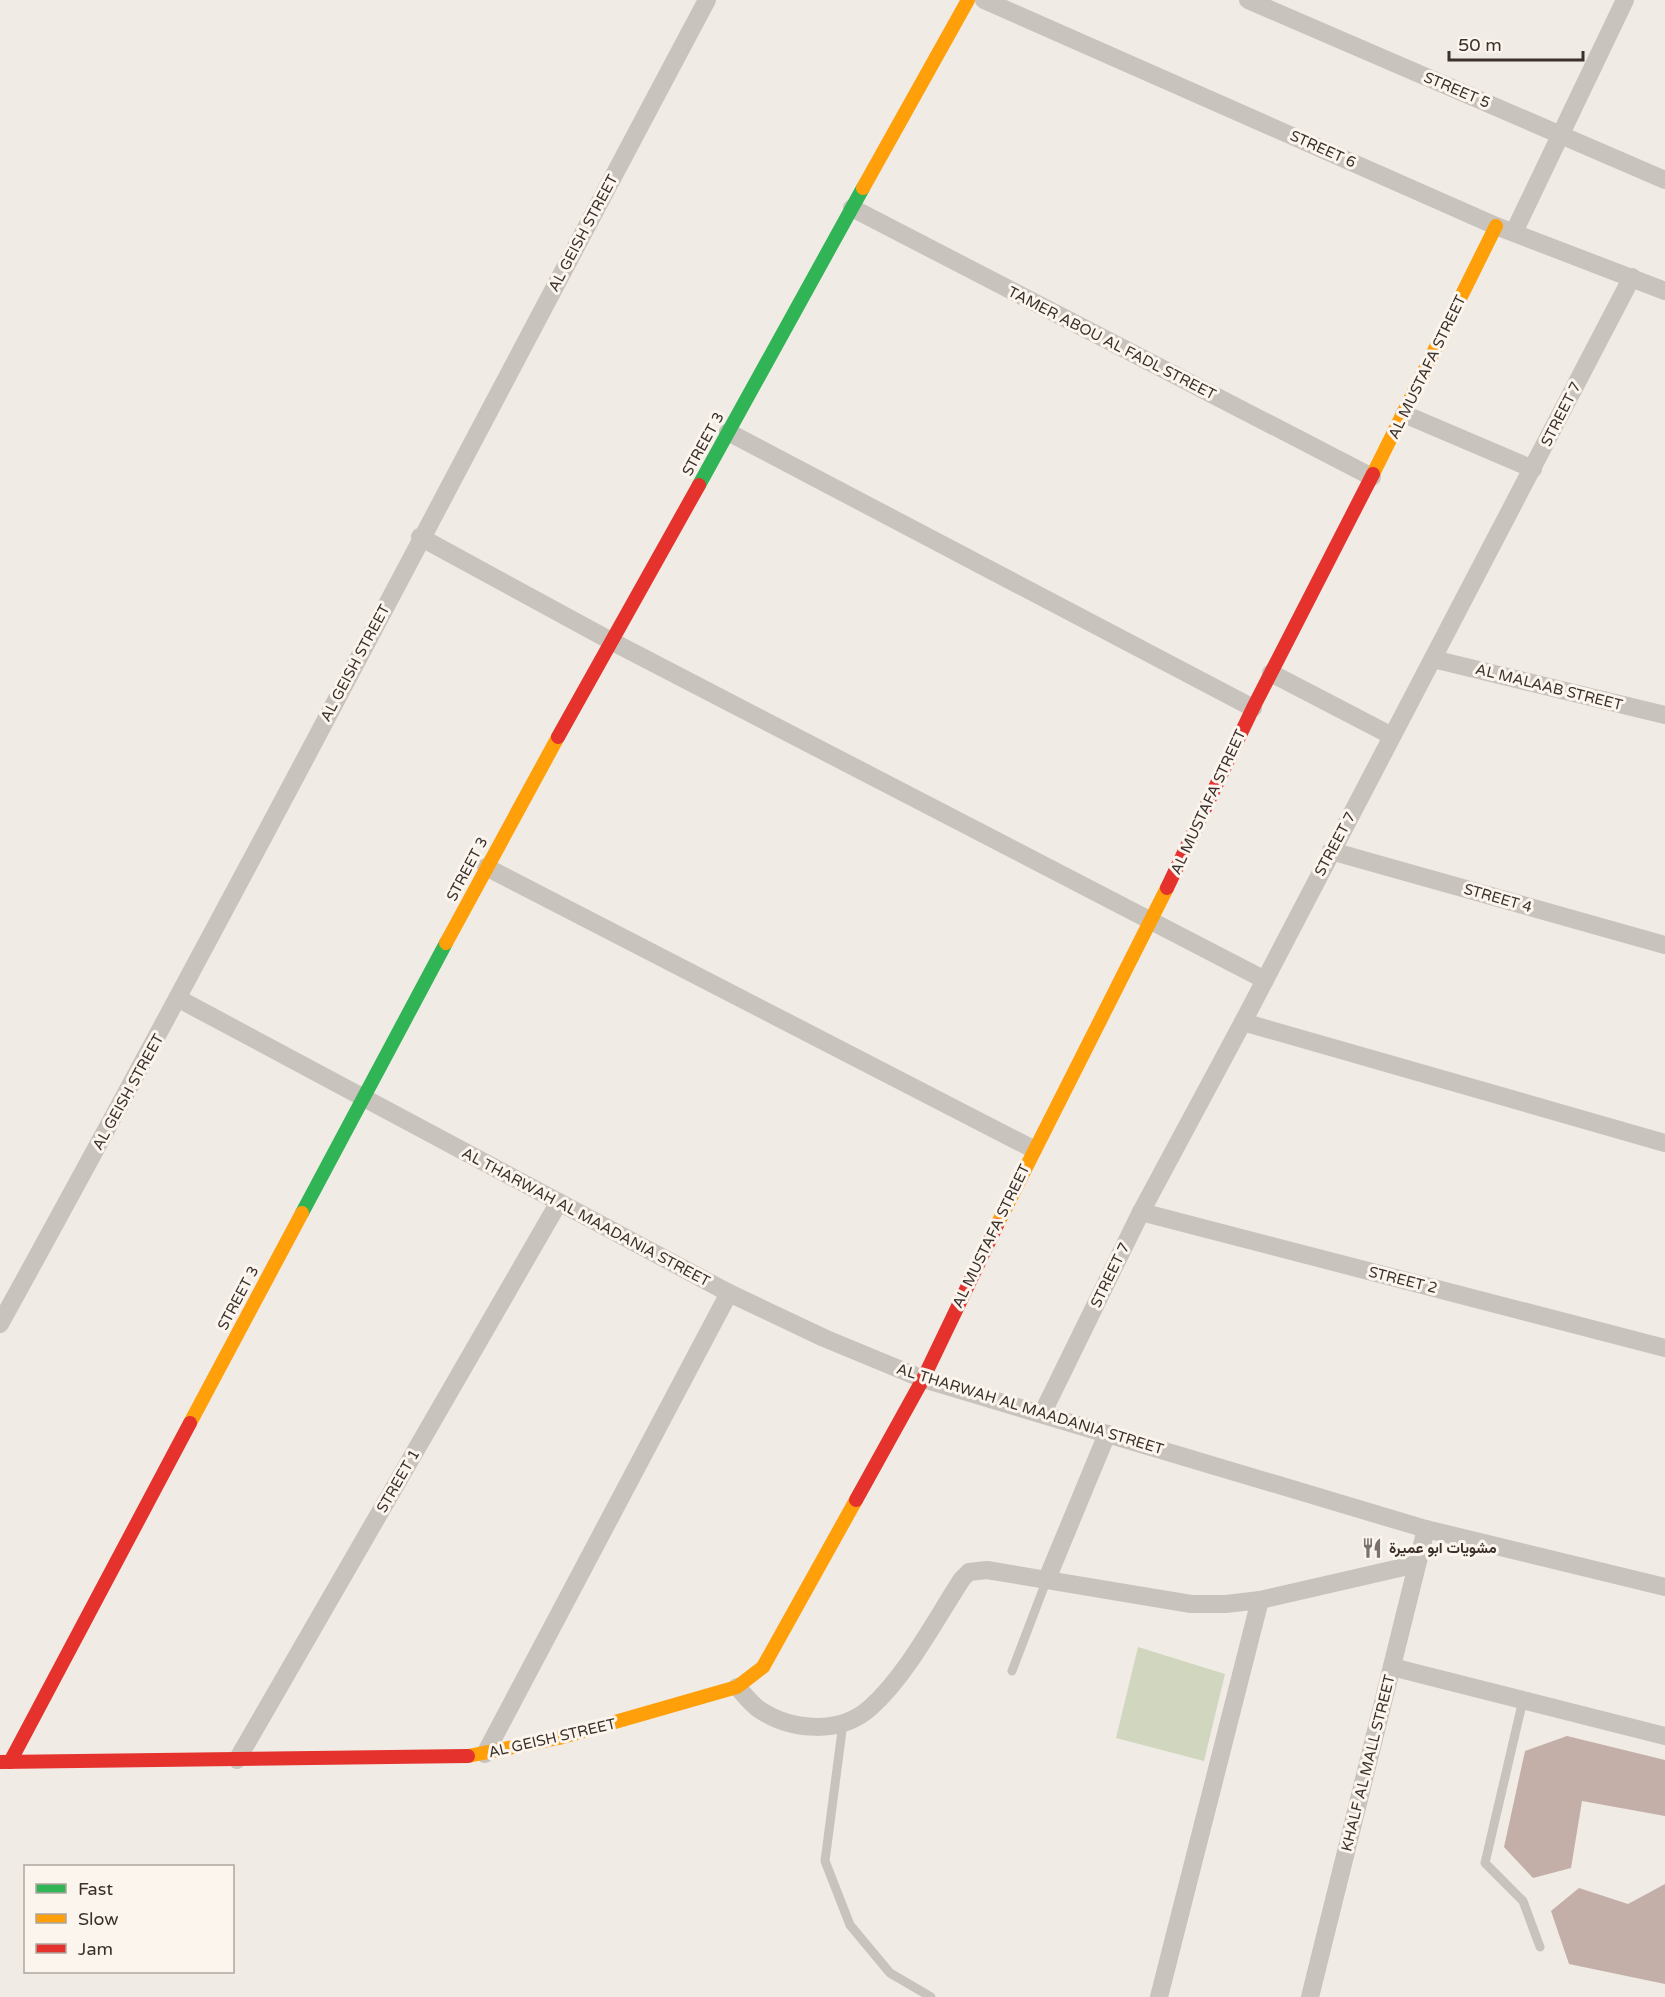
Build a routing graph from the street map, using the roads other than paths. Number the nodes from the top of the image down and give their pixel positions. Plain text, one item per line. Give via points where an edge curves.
1 (707, 0) edge
2 (968, 0) edge
3 (984, 0) edge
4 (1248, 0) edge
5 (1625, 0) edge
6 (1561, 135) junction
7 (1665, 180) edge
8 (852, 208) junction
9 (1496, 226) junction
10 (1514, 232) junction
11 (1632, 277) junction
12 (1665, 291) edge
13 (1404, 414) junction
14 (728, 432) junction
15 (1533, 469) junction
16 (1372, 477) junction
17 (420, 537) junction
18 (611, 641) junction
19 (1433, 658) junction
20 (1271, 673) junction
21 (1253, 708) junction
22 (1664, 711) edge
23 (1392, 736) junction
24 (1331, 851) junction
25 (486, 867) junction
26 (1152, 920) junction
27 (1665, 945) edge
28 (1265, 980) junction
29 (179, 999) junction
30 (1244, 1022) junction
31 (363, 1098) junction
32 (1665, 1143) edge
33 (1033, 1149) junction
34 (559, 1202) junction
35 (1141, 1212) junction
36 (729, 1293) junction
37 (0, 1324) edge
38 (1665, 1348) edge
39 (922, 1378) junction
40 (1042, 1414) junction
41 (1107, 1434) junction
42 (1426, 1529) junction
43 (1417, 1564) junction
44 (1047, 1579) junction
45 (1665, 1587) edge
46 (1260, 1600) junction
47 (1392, 1667) junction
48 (1012, 1671) dead end
49 (737, 1687) junction
50 (1523, 1700) junction
51 (843, 1723) junction
52 (1665, 1736) edge
53 (485, 1754) junction
54 (237, 1760) junction
55 (5, 1762) edge
56 (1540, 1947) dead end
57 (931, 1997) edge
58 (1160, 1997) edge
59 (1310, 1997) edge

1 - 17 street, AL GEISH STREET
2 - 8 street, STREET 3
3 - 9 street, STREET 6
4 - 6 street, STREET 5
5 - 6 street
6 - 7 street, STREET 5
6 - 10 street
8 - 14 street, STREET 3
8 - 16 street, TAMER ABOU AL FADL STREET
9 - 10 street, STREET 6
9 - 13 street, AL MUSTAFA STREET
10 - 11 street, STREET 6
11 - 12 street, STREET 6
11 - 15 street, STREET 7
13 - 15 street
13 - 16 street, AL MUSTAFA STREET
14 - 18 street, STREET 3
14 - 21 street
15 - 19 street, STREET 7
16 - 20 street, AL MUSTAFA STREET
17 - 18 street
17 - 29 street, AL GEISH STREET
18 - 25 street, STREET 3
18 - 26 street
19 - 22 street, AL MALAAB STREET
19 - 23 street, STREET 7
20 - 21 street, AL MUSTAFA STREET
20 - 23 street
21 - 26 street, AL MUSTAFA STREET
23 - 24 street, STREET 7
24 - 27 street, STREET 4
24 - 28 street, STREET 7
25 - 31 street, STREET 3
25 - 33 street
26 - 28 street
26 - 33 street, AL MUSTAFA STREET
28 - 30 street, STREET 7
29 - 31 street, AL THARWAH AL MAADANIA STREET
29 - 37 street, AL GEISH STREET
30 - 32 street
30 - 35 street, STREET 7
31 - 34 street, AL THARWAH AL MAADANIA STREET
31 - 55 street, STREET 3
33 - 39 street, AL MUSTAFA STREET
34 - 36 street, AL THARWAH AL MAADANIA STREET
34 - 54 street, STREET 1
35 - 38 street, STREET 2
35 - 40 street, STREET 7
36 - 39 street, AL THARWAH AL MAADANIA STREET
36 - 53 street
39 - 40 street, AL THARWAH AL MAADANIA STREET
39 - 49 street, AL GEISH STREET via 772,1652 757,1673
40 - 41 street, AL THARWAH AL MAADANIA STREET
41 - 42 street, AL THARWAH AL MAADANIA STREET
41 - 44 street
42 - 43 street, KHALF AL MALL STREET
42 - 45 street, AL THARWAH AL MAADANIA STREET
43 - 46 street
43 - 47 street, KHALF AL MALL STREET
44 - 46 street via 1191,1604
44 - 48 lane
44 - 51 street via 987,1570 969,1572 890,1687 870,1709
46 - 58 street
47 - 50 street
47 - 59 street, KHALF AL MALL STREET
49 - 51 street via 758,1709 784,1723 814,1728
49 - 53 street, AL GEISH STREET via 558,1738
50 - 52 street
50 - 56 lane via 1485,1863 1523,1901
51 - 57 lane via 825,1861 850,1925 890,1973
53 - 54 street, AL GEISH STREET
54 - 55 street, AL GEISH STREET

